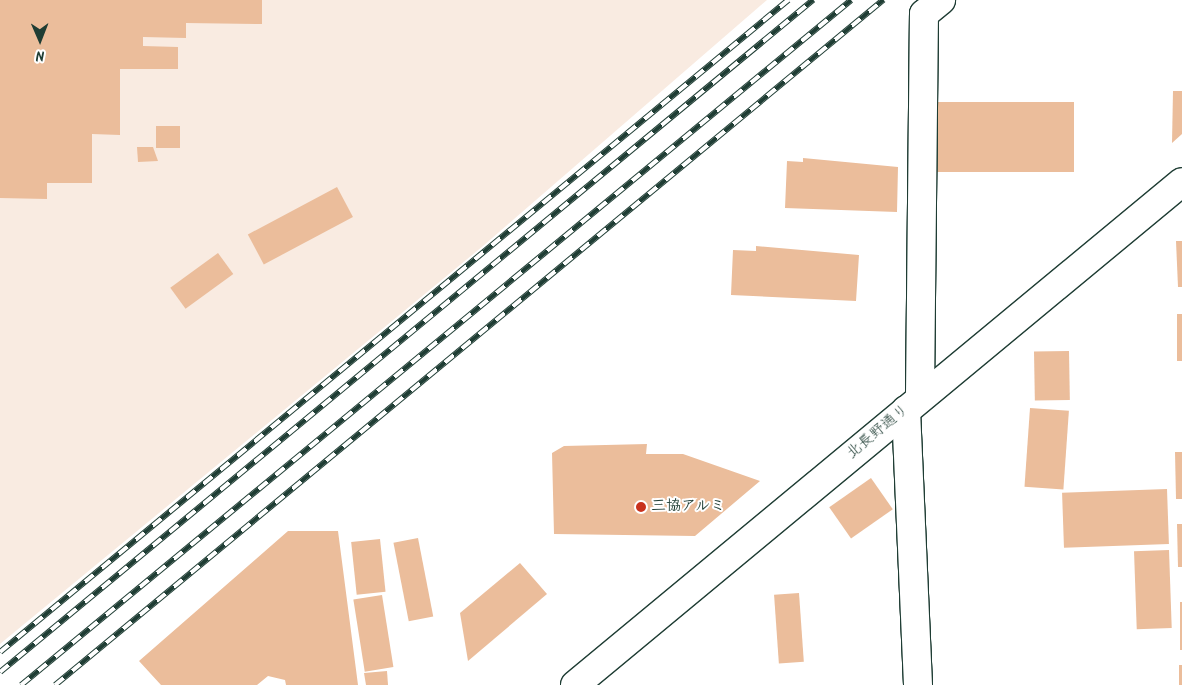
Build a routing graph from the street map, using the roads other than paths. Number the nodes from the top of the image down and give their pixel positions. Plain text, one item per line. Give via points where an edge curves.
1 (942, 0) edge
2 (1182, 182) edge
3 (913, 402) junction
4 (575, 685) edge
5 (918, 685) edge

1 - 3 street via 924,14
2 - 3 street, 北長野通り
3 - 4 street, 北長野通り
3 - 5 street

